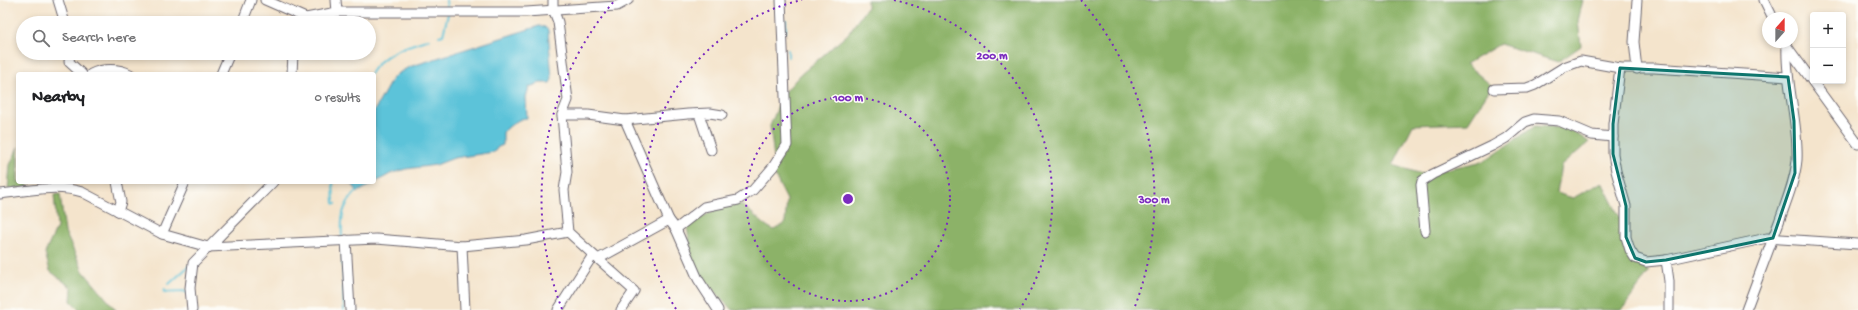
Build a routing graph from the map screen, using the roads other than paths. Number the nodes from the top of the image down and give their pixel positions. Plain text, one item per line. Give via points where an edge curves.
1 (58, 0) edge
2 (251, 0) edge
3 (265, 0) edge
4 (336, 0) edge
5 (628, 0) edge
6 (781, 0) edge
7 (1637, 0) edge
8 (1764, 0) edge
9 (553, 5) edge
10 (337, 12) junction
11 (1770, 12) edge
12 (63, 16) edge
13 (245, 16) edge
14 (291, 16) edge
15 (316, 16) edge
16 (1786, 48) edge
17 (1789, 48) edge
18 (69, 60) edge
19 (227, 60) edge
20 (293, 60) edge
21 (1620, 68) junction
22 (1637, 69) junction
23 (80, 72) edge
24 (94, 72) edge
25 (126, 72) edge
26 (222, 72) edge
27 (292, 72) edge
28 (1788, 77) junction
29 (1494, 89) dead end
30 (699, 114) junction
31 (562, 115) junction
32 (722, 115) dead end
33 (625, 120) junction
34 (1613, 137) junction
35 (1858, 144) edge
36 (711, 150) dead end
37 (117, 184) edge
38 (184, 184) edge
39 (271, 184) edge
40 (0, 194) edge
41 (118, 211) junction
42 (669, 220) junction
43 (676, 229) junction
44 (1425, 231) dead end
45 (568, 232) junction
46 (162, 234) junction
47 (1773, 238) junction
48 (346, 240) junction
49 (1858, 244) edge
50 (462, 246) junction
51 (208, 247) junction
52 (596, 257) junction
53 (1666, 260) junction
54 (192, 310) edge
55 (350, 310) edge
56 (465, 310) edge
57 (558, 310) edge
58 (621, 310) edge
59 (718, 310) edge
60 (1669, 310) edge
61 (1746, 310) edge

1 - 12 street
2 - 13 street
3 - 14 street
4 - 10 street
5 - 9 street via 617,6
6 - 43 street via 786,145 773,167 753,190 738,200 704,207
7 - 22 street via 1634,42
8 - 11 street
9 - 10 street via 526,12
9 - 31 street via 558,22 568,100
10 - 15 street
16 - 28 street
17 - 35 street
18 - 23 street
19 - 26 street
20 - 27 street
21 - 22 street
21 - 29 street via 1582,61 1564,67 1527,88
21 - 34 street
22 - 28 street
24 - 25 street
28 - 47 street via 1797,160 1789,194
30 - 32 street
30 - 33 street
30 - 36 street
31 - 33 street via 588,115
31 - 45 street via 567,172 564,190
33 - 42 street
34 - 44 street via 1592,135 1559,121 1534,119 1525,122 1506,138 1422,181
34 - 53 street via 1616,171 1626,206 1625,228 1630,250 1635,258 1646,262
37 - 41 street via 121,202
38 - 46 street
39 - 51 street
40 - 41 street via 59,187 73,189
41 - 46 street
42 - 43 street
42 - 52 street
43 - 59 street via 698,279
45 - 50 street via 526,240
45 - 52 street
46 - 51 street
47 - 49 street
47 - 53 street
47 - 61 street
48 - 50 street via 376,239
48 - 51 street
48 - 55 street
50 - 56 street
51 - 54 street via 192,265
52 - 57 street
52 - 58 street via 634,291
53 - 60 street

